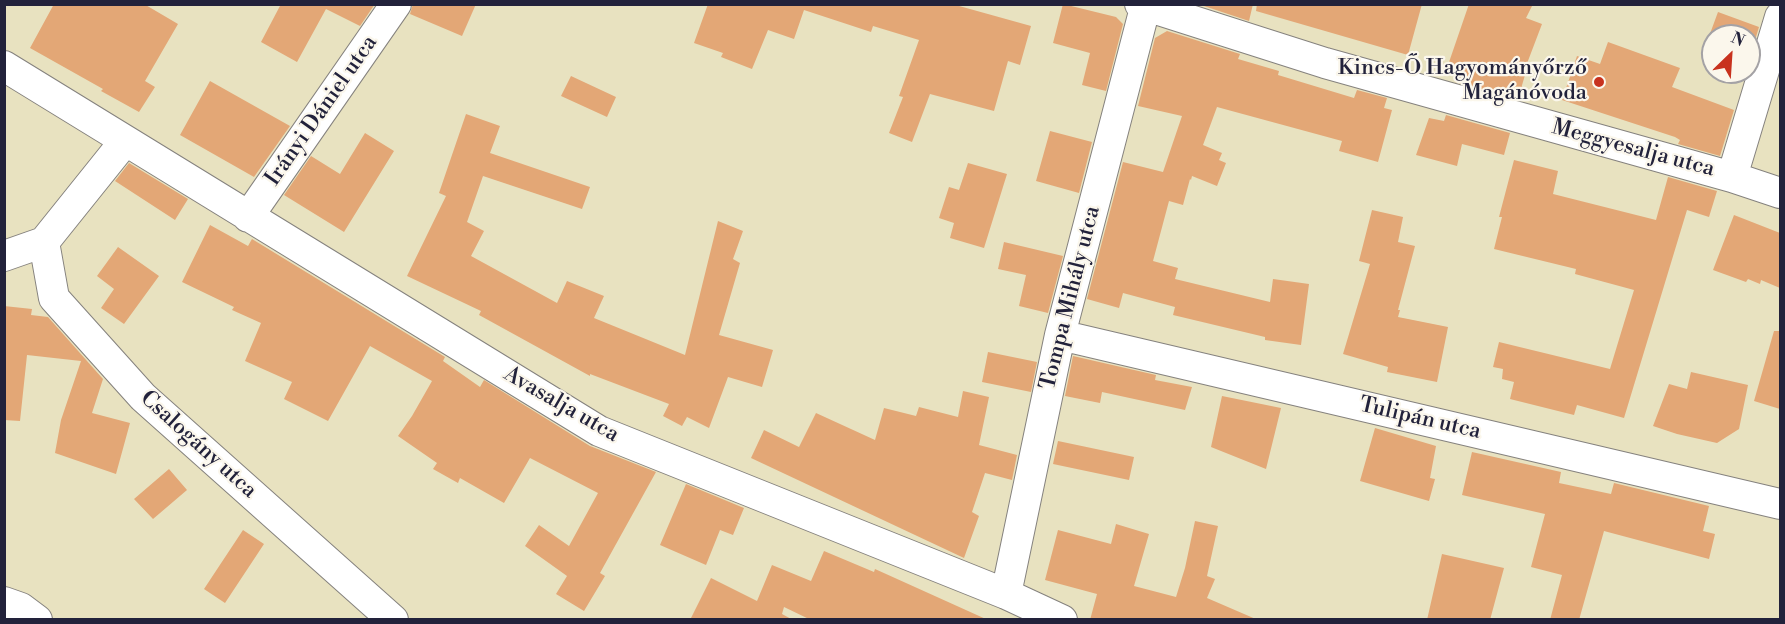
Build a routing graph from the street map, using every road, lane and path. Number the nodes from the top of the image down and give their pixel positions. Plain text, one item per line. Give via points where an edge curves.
1 (396, 4) edge
2 (1144, 5) edge
3 (1780, 17) edge
4 (4, 66) edge
5 (125, 141) junction
6 (1732, 177) junction
7 (1780, 193) edge
8 (248, 217) junction
9 (44, 242) junction
10 (4, 256) edge
11 (1060, 335) junction
12 (1780, 504) edge
13 (1006, 594) junction
14 (4, 602) edge
15 (37, 620) edge
16 (393, 620) edge
17 (1062, 620) edge

1 - 8 street, Irányi Dániel utca
2 - 6 street, Meggyesalja utca via 1325,63
2 - 11 street, Tompa Mihály utca
3 - 6 street
4 - 5 street, Avasalja utca
5 - 8 street, Avasalja utca
5 - 9 street
6 - 7 street, Meggyesalja utca
8 - 13 street, Avasalja utca via 599,431
9 - 10 street
9 - 16 street, Csalogány utca via 54,298 143,397
11 - 12 street, Tulipán utca
11 - 13 street, Tompa Mihály utca
13 - 17 street, Avasalja utca
14 - 15 street

